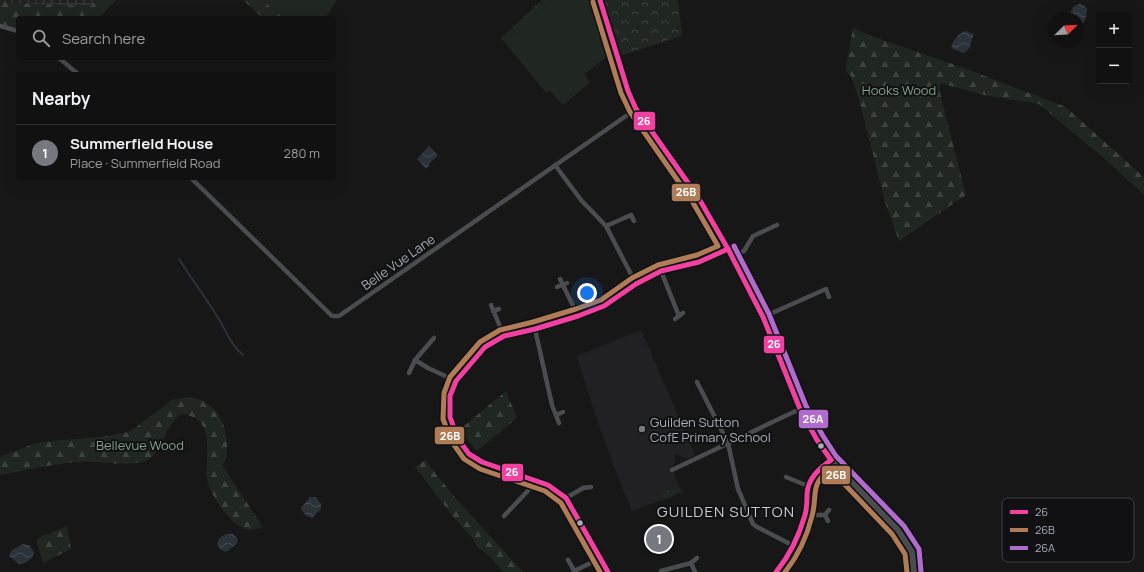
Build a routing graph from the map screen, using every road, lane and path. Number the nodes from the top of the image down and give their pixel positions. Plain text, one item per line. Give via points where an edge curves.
1 (600, 0) edge
2 (0, 26) edge
3 (16, 30) edge
4 (61, 60) edge
5 (76, 72) edge
6 (636, 109) junction
7 (555, 165) junction
8 (193, 180) edge
9 (634, 221) dead end
10 (777, 225) dead end
11 (606, 226) junction
12 (763, 232) junction
13 (766, 237) dead end
14 (728, 249) junction
15 (732, 257) junction
16 (661, 271) junction
17 (560, 279) dead end
18 (564, 284) junction
19 (636, 284) junction
20 (557, 287) dead end
21 (829, 297) dead end
22 (490, 305) dead end
23 (499, 309) dead end
24 (493, 311) junction
25 (578, 316) junction
26 (679, 316) dead end
27 (763, 317) junction
28 (535, 329) junction
29 (504, 336) junction
30 (434, 338) dead end
31 (415, 360) junction
32 (409, 373) dead end
33 (456, 381) junction
34 (697, 382) dead end
35 (800, 409) junction
36 (563, 412) dead end
37 (556, 415) junction
38 (559, 423) dead end
39 (728, 444) junction
40 (831, 460) junction
41 (672, 470) dead end
42 (794, 474) dead end
43 (786, 477) dead end
44 (791, 479) junction
45 (538, 480) junction
46 (808, 486) junction
47 (591, 487) dead end
48 (566, 498) junction
49 (829, 510) dead end
50 (806, 515) junction
51 (825, 515) junction
52 (504, 516) dead end
53 (828, 521) dead end
54 (794, 546) junction
55 (697, 558) dead end
56 (599, 559) junction
57 (568, 560) dead end
58 (691, 563) junction
59 (575, 571) edge
60 (608, 572) edge
61 (661, 572) edge
62 (695, 572) edge
63 (776, 572) edge
64 (914, 572) edge

1 - 6 street
2 - 3 street
4 - 5 street
6 - 7 street, Belle Vue Lane
6 - 14 street via 698,196
7 - 8 street, Belle Vue Lane via 339,316 332,316
7 - 11 street via 581,200
9 - 11 street via 631,215
10 - 12 street
11 - 19 street
12 - 13 street
12 - 15 street via 752,236 744,251
14 - 15 street
14 - 16 street via 699,262
15 - 27 street
16 - 19 street
16 - 26 street
17 - 18 street
18 - 20 street
18 - 25 street
19 - 25 street via 604,306
21 - 27 street via 826,290
22 - 24 street
23 - 24 street
24 - 29 street
25 - 28 street
27 - 35 street
28 - 29 street
28 - 37 street
29 - 33 street via 485,347
30 - 31 street
31 - 32 street
31 - 33 street
33 - 45 street via 450,396 450,417 458,439 469,454 482,462
34 - 39 street
35 - 39 street
35 - 40 street
36 - 37 street
37 - 38 street
39 - 41 street
39 - 54 street via 738,489 753,524
40 - 46 street via 816,472
40 - 64 street via 898,530 912,552
42 - 44 street
43 - 44 street
44 - 46 street
45 - 48 street
45 - 52 street
46 - 50 street
47 - 48 street via 582,486
48 - 56 street
49 - 51 street
50 - 51 street
50 - 54 street
51 - 53 street
54 - 63 street
55 - 58 street
56 - 59 street
56 - 60 street
57 - 59 street
58 - 61 street
58 - 62 street

